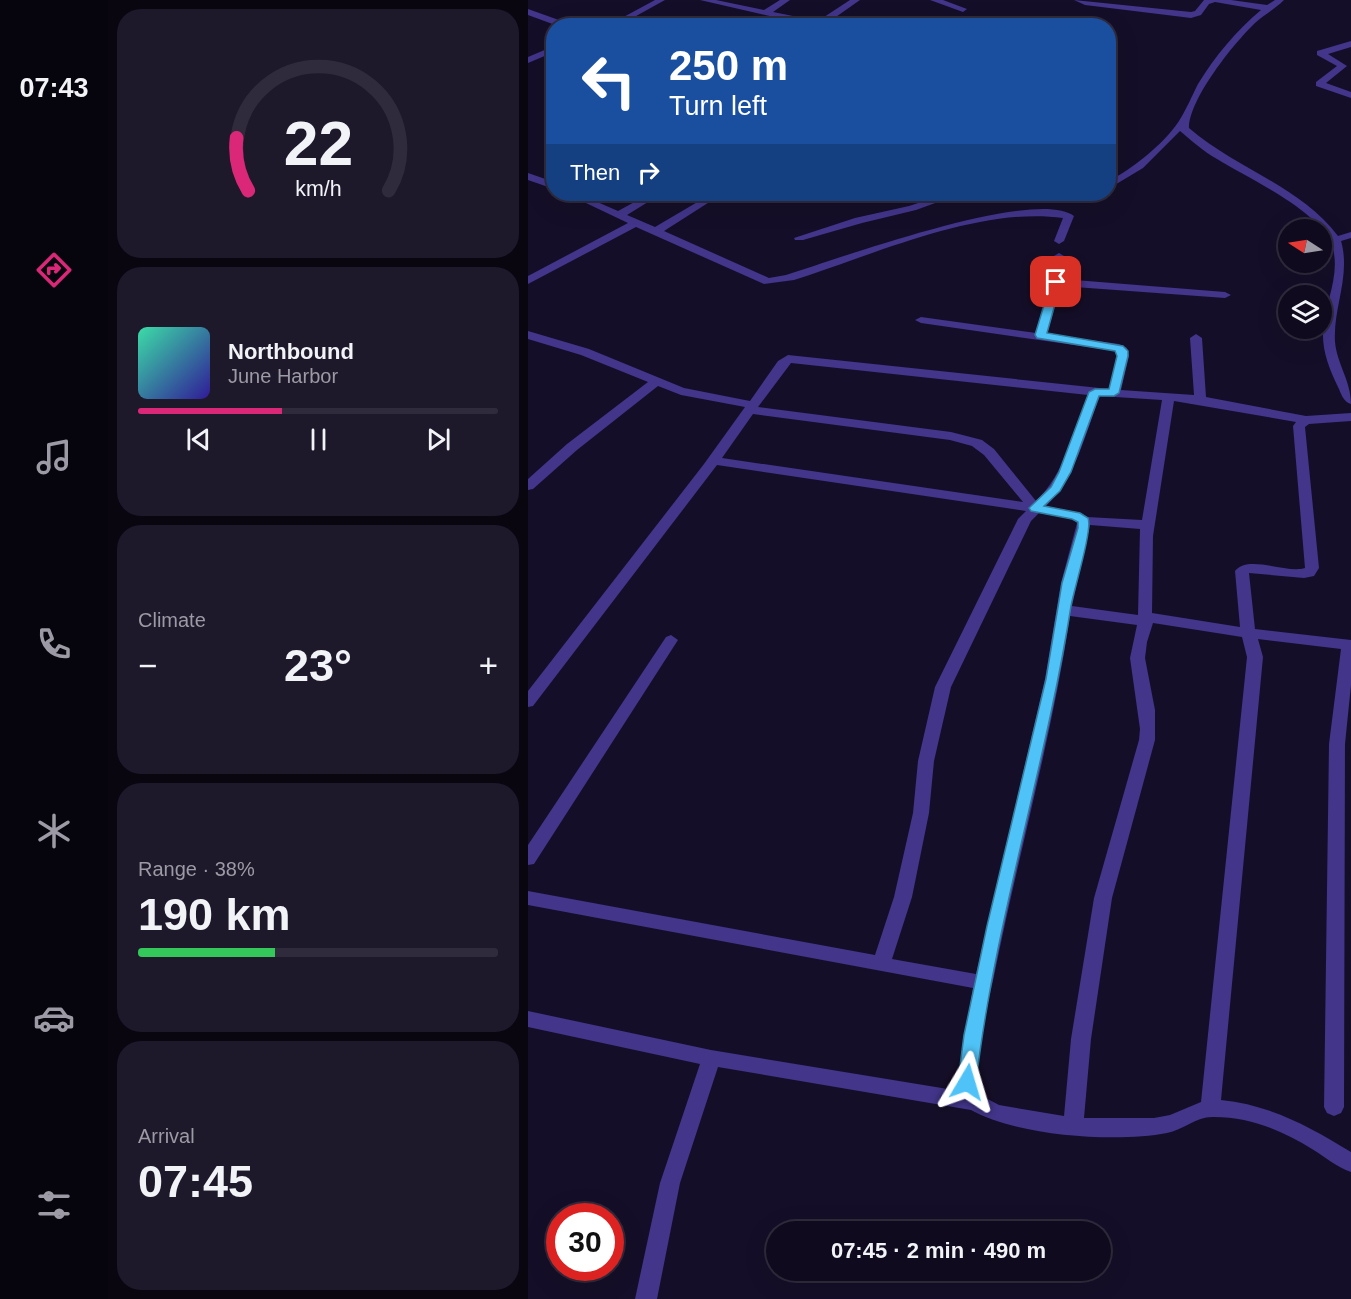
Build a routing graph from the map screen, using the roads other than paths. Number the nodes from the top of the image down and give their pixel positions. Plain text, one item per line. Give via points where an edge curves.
1 (661, 0) edge
2 (704, 0) edge
3 (786, 0) edge
4 (856, 0) edge
5 (934, 0) edge
6 (1077, 0) edge
7 (1215, 0) edge
8 (1280, 0) edge
9 (1267, 8) junction
10 (963, 9) dead end
11 (528, 12) edge
12 (765, 13) junction
13 (546, 18) edge
14 (626, 18) edge
15 (787, 18) edge
16 (829, 18) edge
17 (1351, 44) edge
18 (546, 53) edge
19 (531, 59) edge
20 (546, 62) edge
21 (1351, 95) edge
22 (1183, 122) junction
23 (528, 176) edge
24 (546, 181) edge
25 (1116, 181) edge
26 (590, 201) edge
27 (643, 201) edge
28 (706, 201) edge
29 (934, 201) edge
30 (620, 213) junction
31 (637, 222) junction
32 (657, 231) junction
33 (799, 238) dead end
34 (1342, 238) edge
35 (1059, 241) dead end
36 (1059, 256) dead end
37 (528, 281) edge
38 (1056, 282) junction
39 (1225, 295) dead end
40 (921, 320) dead end
41 (528, 335) edge
42 (1041, 335) junction
43 (1196, 338) dead end
44 (656, 382) junction
45 (1095, 392) junction
46 (1114, 393) junction
47 (1169, 396) junction
48 (1200, 400) junction
49 (1351, 400) edge
50 (751, 408) junction
51 (1351, 417) edge
52 (1306, 420) junction
53 (714, 461) junction
54 (528, 486) edge
55 (1035, 508) junction
56 (1084, 521) junction
57 (1148, 525) junction
58 (1064, 610) junction
59 (1145, 621) junction
60 (1249, 633) junction
61 (671, 640) dead end
62 (1351, 646) edge
63 (528, 702) edge
64 (528, 859) edge
65 (528, 898) edge
66 (881, 964) junction
67 (984, 982) junction
68 (528, 1019) edge
69 (711, 1058) junction
70 (974, 1102) junction
71 (1210, 1107) junction
72 (1334, 1107) dead end
73 (1073, 1125) junction
74 (1351, 1163) edge
75 (646, 1299) edge

1 - 14 street
2 - 12 street
3 - 12 street
4 - 16 street
5 - 10 street
6 - 7 street via 1191,15 1198,13 1206,2
7 - 9 street
8 - 9 street
9 - 22 street via 1227,47 1201,85
11 - 13 street
12 - 15 street
17 - 21 street via 1320,52 1343,66 1319,84
18 - 19 street
19 - 20 street
22 - 25 street via 1163,146
22 - 34 street via 1184,129 1223,160 1294,201
23 - 24 street
26 - 30 street
27 - 30 street
28 - 32 street
29 - 33 street
30 - 31 street
31 - 32 street
31 - 37 street
32 - 35 street via 768,282 928,234 1005,216 1069,216
34 - 49 street via 1329,338 1332,364
36 - 38 street
38 - 39 street
38 - 42 street
40 - 42 street
41 - 44 street via 585,352
42 - 46 street via 1123,351
43 - 48 street
44 - 50 street
44 - 54 street
45 - 46 street
45 - 50 street via 788,359
45 - 55 street via 1065,472 1056,489
46 - 47 street
47 - 48 street
47 - 57 street
48 - 52 street
50 - 53 street
50 - 55 street via 977,443
51 - 52 street
52 - 60 street via 1299,426 1312,568 1304,574 1246,568 1242,571
53 - 55 street
53 - 63 street
55 - 56 street
55 - 66 street via 1025,519 943,687 903,897
56 - 57 street
56 - 58 street
57 - 59 street
58 - 59 street
58 - 67 street via 1053,679
59 - 60 street via 1152,618
59 - 73 street via 1138,664 1150,722 1103,898 1081,1039
60 - 62 street
60 - 71 street via 1255,657
61 - 64 street
62 - 72 street via 1347,651 1337,744
65 - 66 street
66 - 67 street
67 - 70 street via 967,1082
68 - 69 street
69 - 70 street
69 - 75 street via 670,1183
70 - 73 street via 997,1114
71 - 73 street via 1171,1124 1126,1128
71 - 74 street via 1266,1116 1298,1129

